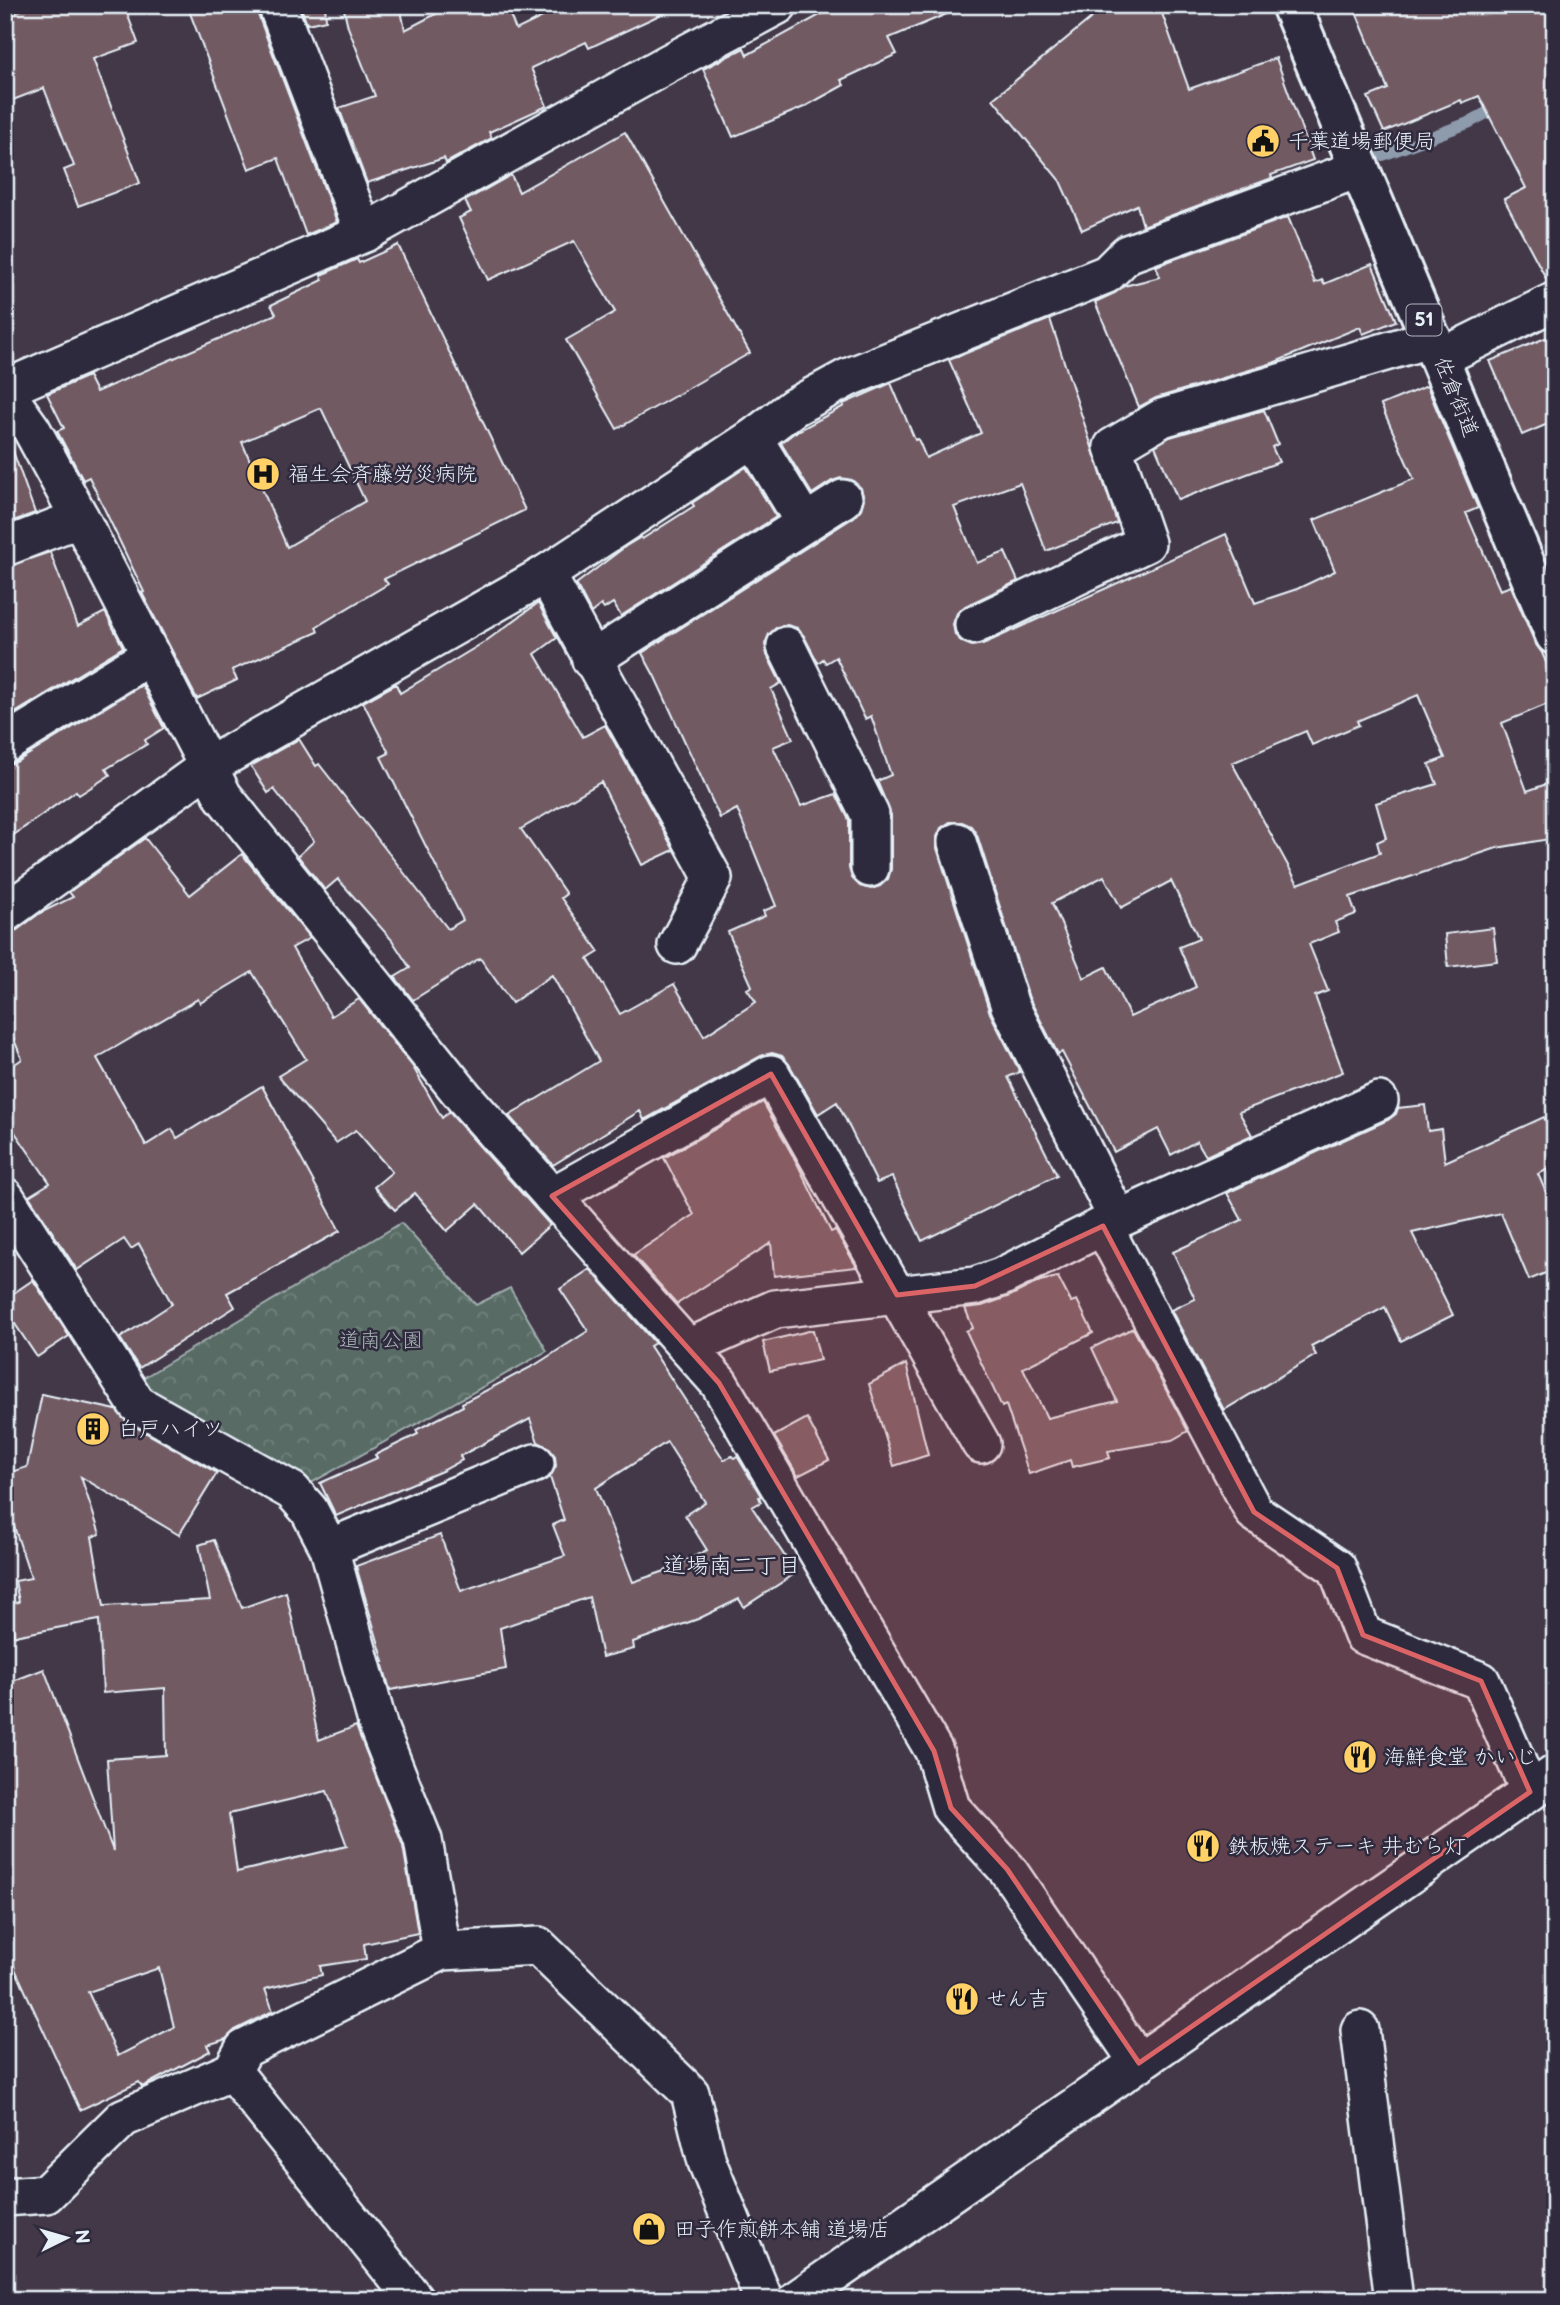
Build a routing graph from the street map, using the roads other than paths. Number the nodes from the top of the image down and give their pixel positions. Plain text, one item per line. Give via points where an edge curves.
1 (277, 5) edge
2 (778, 5) edge
3 (1291, 5) edge
4 (1358, 169) junction
5 (364, 233) junction
6 (1555, 301) edge
7 (1436, 348) junction
8 (5, 391) edge
9 (753, 438) junction
10 (843, 499) dead end
11 (80, 518) junction
12 (805, 523) junction
13 (5, 547) edge
14 (546, 574) junction
15 (974, 625) dead end
16 (1555, 635) edge
17 (786, 646) dead end
18 (151, 655) junction
19 (591, 660) junction
20 (5, 744) edge
21 (206, 767) junction
22 (957, 842) dead end
23 (870, 868) dead end
24 (5, 913) edge
25 (677, 946) dead end
26 (1379, 1101) dead end
27 (552, 1196) junction
28 (5, 1197) edge
29 (1110, 1222) junction
30 (897, 1295) junction
31 (688, 1348) junction
32 (981, 1444) dead end
33 (536, 1463) dead end
34 (328, 1548) junction
35 (1542, 1783) edge
36 (442, 1951) junction
37 (1360, 2030) dead end
38 (1139, 2063) junction
39 (232, 2071) junction
40 (5, 2197) edge
41 (415, 2300) edge
42 (764, 2300) edge
43 (796, 2300) edge
44 (1394, 2300) edge

1 - 5 street
2 - 5 street
3 - 4 highway, 佐倉街道 / 51
4 - 7 highway, 佐倉街道 / 51
4 - 9 street via 1127,254 1107,274 847,378 794,407
5 - 8 street
6 - 7 street
7 - 15 street via 1163,418 1113,447 1146,542
7 - 16 highway, 佐倉街道 / 51
8 - 11 street
9 - 12 street
9 - 14 street
10 - 12 street
11 - 13 street
11 - 18 street
12 - 19 street
14 - 19 street
14 - 21 street
17 - 23 street via 870,815
18 - 20 street
18 - 21 street
19 - 25 street via 713,878
21 - 24 street
21 - 27 street via 223,796 464,1097
22 - 29 street via 1010,1006
26 - 29 street
27 - 30 street via 771,1074
27 - 31 street
28 - 34 street via 137,1404 292,1491 309,1510
29 - 30 street via 1001,1278 975,1286
29 - 35 street via 1254,1512 1337,1568 1363,1634 1481,1681
30 - 31 street via 775,1309
30 - 32 street
31 - 38 street via 719,1383 934,1751 951,1808 1007,1869
33 - 34 street
34 - 36 street via 379,1728 423,1840
35 - 38 street
36 - 39 street via 244,2049
36 - 42 street via 538,1946 690,2093 707,2162
37 - 44 street
38 - 43 street
39 - 40 street via 123,2118 47,2194
39 - 41 street

